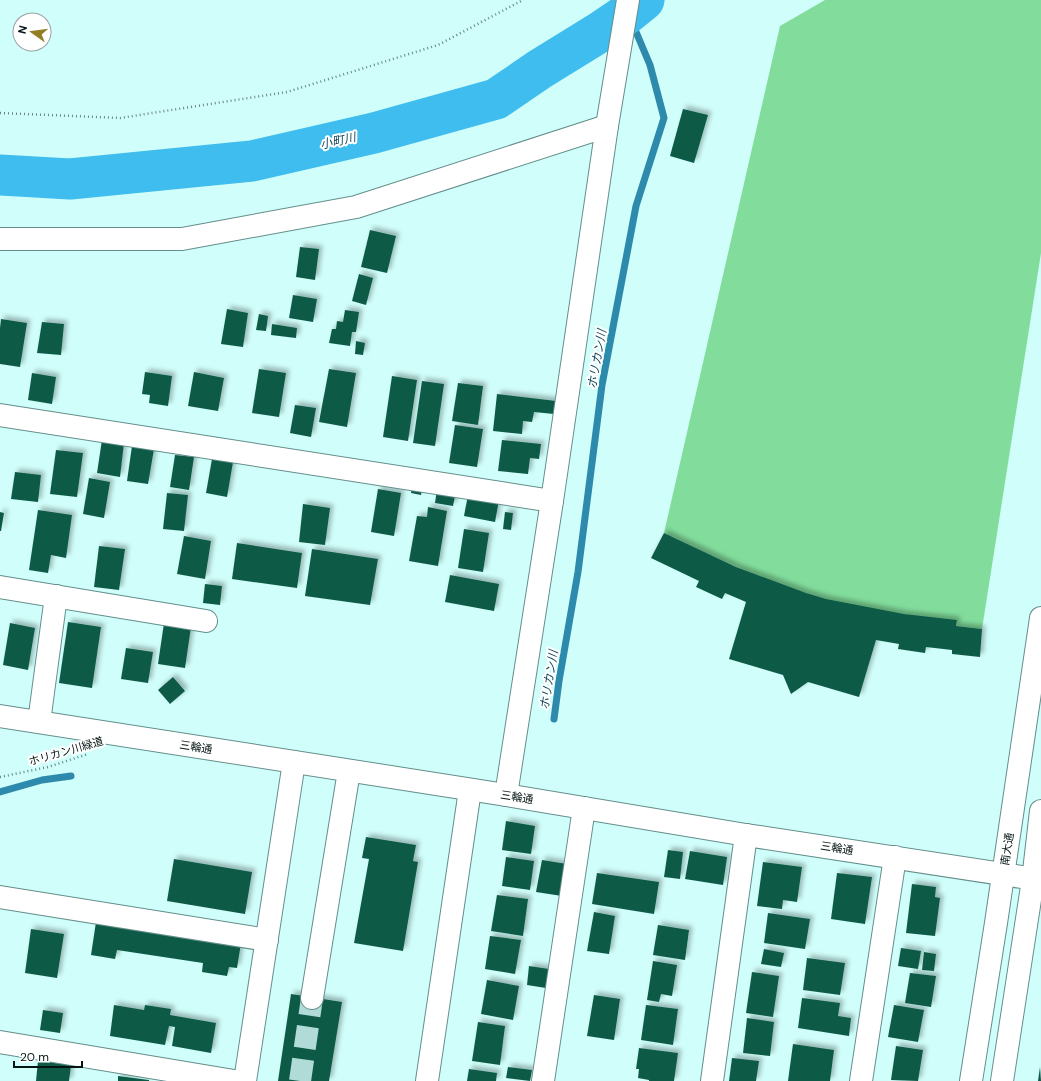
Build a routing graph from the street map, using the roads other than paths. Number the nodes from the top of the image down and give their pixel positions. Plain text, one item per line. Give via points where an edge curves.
1 (628, 0) edge
2 (607, 126) junction
3 (0, 239) edge
4 (0, 415) edge
5 (552, 500) junction
6 (0, 587) edge
7 (56, 596) junction
8 (1041, 618) edge
9 (206, 621) dead end
10 (0, 716) edge
11 (39, 722) junction
12 (294, 762) junction
13 (348, 771) junction
14 (470, 790) junction
15 (506, 795) junction
16 (584, 808) junction
17 (1041, 811) edge
18 (746, 835) junction
19 (894, 857) junction
20 (1003, 874) junction
21 (1037, 880) edge
22 (0, 897) edge
23 (267, 940) junction
24 (312, 998) tunnel mouth
25 (0, 1042) edge
26 (234, 1081) edge
27 (245, 1081) edge
28 (427, 1081) edge
29 (543, 1081) edge
30 (712, 1081) edge
31 (861, 1081) edge
32 (971, 1081) edge
33 (1002, 1081) edge

1 - 2 street
2 - 3 street via 356,207 182,239
2 - 5 street
4 - 5 street
5 - 15 street
6 - 7 street
7 - 9 street
7 - 11 street
8 - 20 street, 南大通
10 - 11 street, 三輪通
11 - 12 street, 三輪通
12 - 13 street, 三輪通
12 - 23 street
13 - 14 street, 三輪通
13 - 24 street
14 - 15 street, 三輪通
14 - 28 street
15 - 16 street, 三輪通
16 - 18 street, 三輪通
16 - 29 street
17 - 21 street
18 - 19 street, 三輪通
18 - 30 street
19 - 20 street, 三輪通
19 - 31 street
20 - 21 street, 三輪通
20 - 32 street, 南大通
21 - 33 street
22 - 23 street
23 - 27 street
25 - 26 street

